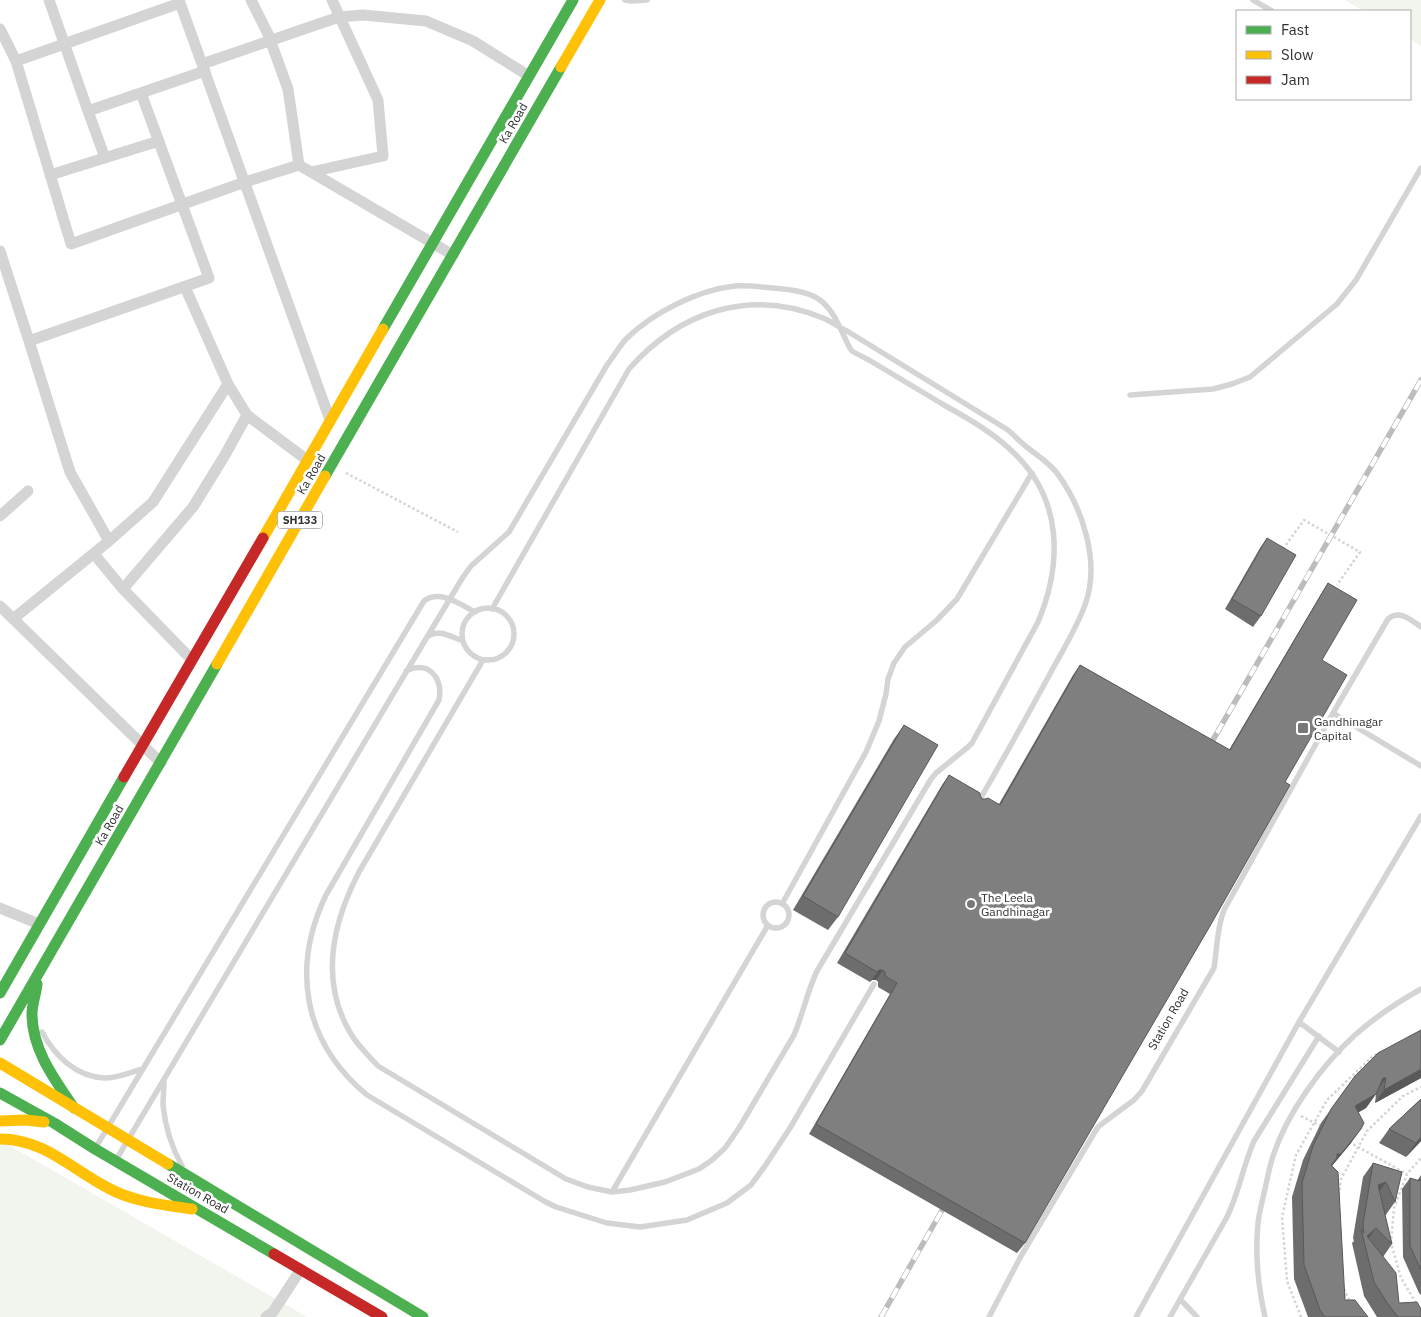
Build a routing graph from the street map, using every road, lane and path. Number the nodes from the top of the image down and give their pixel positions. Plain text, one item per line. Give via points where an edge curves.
1 (49, 0) edge
2 (251, 0) edge
3 (332, 0) edge
4 (573, 0) edge
5 (600, 0) edge
6 (626, 0) edge
7 (647, 0) edge
8 (1252, 0) edge
9 (179, 2) edge
10 (1270, 10) edge
11 (339, 17) junction
12 (0, 29) edge
13 (271, 41) junction
14 (64, 44) junction
15 (16, 61) junction
16 (203, 68) junction
17 (529, 76) junction
18 (141, 93) junction
19 (88, 111) junction
20 (158, 141) junction
21 (105, 158) junction
22 (299, 165) junction
23 (1421, 168) edge
24 (311, 172) junction
25 (50, 175) junction
26 (245, 182) junction
27 (182, 204) junction
28 (432, 243) junction
29 (0, 251) edge
30 (453, 255) junction
31 (184, 287) junction
32 (28, 341) junction
33 (228, 384) junction
34 (1130, 395) dead end
35 (247, 415) junction
36 (330, 420) junction
37 (307, 460) junction
38 (331, 466) junction
39 (1032, 473) junction
40 (28, 491) dead end
41 (0, 516) edge
42 (458, 532) dead end
43 (109, 542) junction
44 (1282, 551) edge
45 (94, 554) junction
46 (1337, 585) dead end
47 (123, 589) junction
48 (449, 600) junction
49 (0, 606) edge
50 (492, 608) junction
51 (475, 612) junction
52 (13, 619) junction
53 (1421, 627) edge
54 (426, 637) junction
55 (462, 642) junction
56 (192, 660) junction
57 (483, 660) junction
58 (406, 671) junction
59 (1333, 713) junction
60 (143, 745) junction
61 (161, 763) junction
62 (1421, 766) edge
63 (977, 805) edge
64 (1421, 816) edge
65 (782, 904) junction
66 (0, 908) edge
67 (39, 924) junction
68 (768, 926) junction
69 (40, 971) junction
70 (874, 984) dead end
71 (1421, 990) edge
72 (0, 993) edge
73 (32, 1014) junction
74 (1299, 1022) junction
75 (1319, 1036) junction
76 (0, 1040) edge
77 (1339, 1052) junction
78 (1381, 1052) edge
79 (0, 1063) edge
80 (143, 1069) junction
81 (164, 1079) junction
82 (1421, 1087) edge
83 (0, 1093) edge
84 (74, 1108) junction
85 (0, 1121) edge
86 (1314, 1122) junction
87 (54, 1123) junction
88 (108, 1128) junction
89 (1329, 1131) edge
90 (0, 1139) edge
91 (1344, 1139) edge
92 (128, 1140) junction
93 (1358, 1148) junction
94 (95, 1149) junction
95 (1421, 1158) edge
96 (116, 1160) junction
97 (1407, 1174) junction
98 (187, 1176) junction
99 (612, 1192) junction
100 (1339, 1197) edge
101 (202, 1210) junction
102 (301, 1269) junction
103 (1342, 1287) edge
104 (1180, 1299) junction
105 (1351, 1302) edge
106 (1420, 1308) edge
107 (273, 1315) edge
108 (382, 1317) edge
109 (423, 1317) edge
110 (989, 1317) edge
111 (1136, 1317) edge
112 (1170, 1317) edge
113 (1197, 1317) edge
114 (1265, 1317) edge
115 (1301, 1317) edge

1 - 14 street
2 - 13 street
3 - 11 street
4 - 17 main road, Ka Road / SH133
5 - 30 main road, Ka Road / SH133
6 - 7 lane
8 - 10 lane
9 - 14 street
9 - 16 street
11 - 13 street
11 - 17 street via 363,15 426,22 473,41
11 - 24 street via 378,100 382,156
12 - 15 street
13 - 16 street
13 - 22 street via 288,89
14 - 15 street
14 - 19 street
15 - 25 street
16 - 18 street
16 - 26 street
17 - 28 main road, Ka Road / SH133
18 - 19 street
18 - 20 street
19 - 21 street
20 - 21 street
20 - 27 street
21 - 25 street
22 - 24 street
22 - 26 street
23 - 34 lane via 1356,280 1337,304 1250,377 1213,389
24 - 28 street
25 - 27 street via 71,244
26 - 27 street
26 - 36 street
27 - 31 street via 209,278
28 - 30 street
28 - 36 main road, Ka Road / SH133
29 - 32 street
30 - 38 main road, Ka Road / SH133
31 - 32 street
31 - 33 street
32 - 43 street via 70,472
33 - 35 street
33 - 43 street via 154,502
35 - 37 street
35 - 47 street via 193,506
36 - 37 main road, Ka Road / SH133
37 - 56 main road, Ka Road / SH133
38 - 42 path
38 - 61 main road, Ka Road / SH133
39 - 48 lane via 1014,452 985,429 851,350 832,312 819,299 793,289 735,286 715,290 678,303 650,319 626,339 509,532 472,566
39 - 65 lane via 957,599 905,647 894,663 879,721 866,752
39 - 99 lane via 1050,511 1055,555 1051,580 1038,622 972,743 931,779 817,971 794,1036 724,1148 699,1169 665,1182
40 - 41 street
43 - 45 street
44 - 46 path via 1304,520 1360,552
45 - 47 street
45 - 52 street
47 - 56 street
48 - 51 lane
48 - 54 lane
48 - 80 lane via 430,596 424,601
49 - 52 street
50 - 51 lane
50 - 57 lane via 507,616 512,624 513,640 510,648 497,659
50 - 63 lane via 629,369 643,353 692,320 734,307 779,306 824,318 1008,430 1044,459 1080,513 1089,546 1091,577 1087,600 1049,677
51 - 55 lane via 463,624
52 - 60 street
53 - 59 lane, Station Road via 1402,615 1396,614 1388,619
54 - 55 lane via 437,632
54 - 58 lane
55 - 57 lane via 472,655
56 - 60 main road, Ka Road / SH133
57 - 99 lane via 348,895 334,941 334,991 351,1034 378,1066 566,1179
58 - 70 lane via 421,668 430,671 435,675 440,694 326,895 313,925 307,964 307,988 313,1020 339,1067 367,1095 556,1207 606,1223 640,1227 686,1220 727,1203 751,1185 790,1128
58 - 81 lane
59 - 62 lane
59 - 110 lane, Station Road via 1224,910 1214,968 1142,1091 1096,1130 1021,1256
60 - 61 street
60 - 67 main road, Ka Road / SH133
61 - 69 main road, Ka Road / SH133
64 - 74 lane
65 - 68 lane via 774,902 766,906 762,914
65 - 68 lane via 788,910 786,922 780,927
66 - 67 street
67 - 72 main road, Ka Road / SH133
68 - 99 lane
69 - 73 main road
69 - 76 main road, Ka Road / SH133
71 - 77 lane via 1356,1034
73 - 80 lane via 57,1055 81,1073 106,1078
73 - 84 main road via 36,1043 42,1058
74 - 75 lane
74 - 111 lane
75 - 77 lane
75 - 104 lane via 1254,1142 1230,1211
77 - 114 lane via 1324,1067 1293,1112 1273,1156 1258,1222 1257,1265
78 - 86 path via 1327,1100
79 - 84 main road
80 - 88 lane
81 - 92 lane
81 - 98 lane via 166,1123
82 - 93 path via 1403,1096 1367,1131
83 - 87 main road, Station Road
84 - 88 main road
85 - 87 main road
86 - 89 path
86 - 115 path via 1296,1155 1282,1217 1287,1281
87 - 94 main road, Station Road
88 - 92 main road
88 - 94 lane
90 - 101 main road via 23,1141 39,1147 111,1190 154,1203
91 - 93 path
92 - 96 lane
92 - 98 main road
93 - 97 path
93 - 100 path via 1342,1179
94 - 96 main road, Station Road
95 - 97 path
96 - 101 main road, Station Road
97 - 106 path via 1394,1208 1392,1244 1401,1278
98 - 109 main road
101 - 102 main road, Station Road
102 - 107 street
102 - 108 main road, Station Road
103 - 105 path
104 - 112 lane
104 - 113 lane

